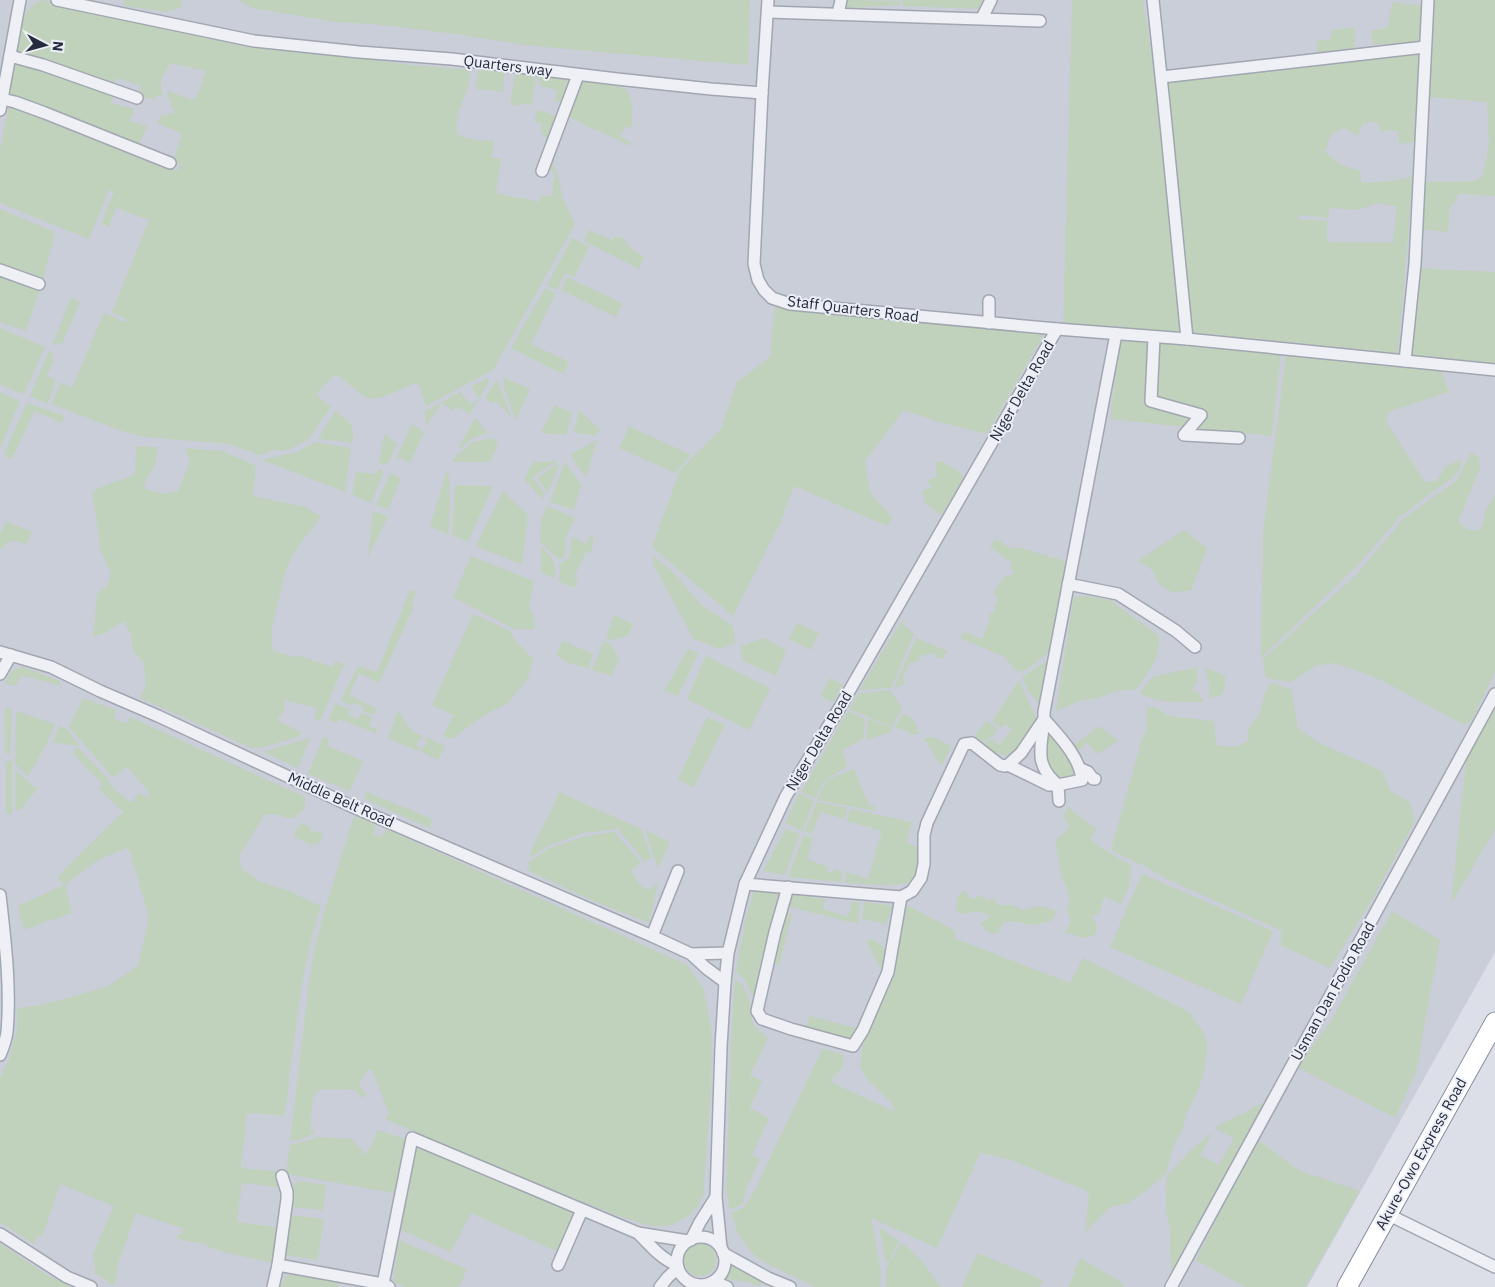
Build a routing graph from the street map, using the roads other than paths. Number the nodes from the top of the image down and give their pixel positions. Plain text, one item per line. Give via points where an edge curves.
1 (20, 0) edge
2 (57, 0) edge
3 (841, 0) edge
4 (990, 0) edge
5 (1152, 0) edge
6 (1428, 0) edge
7 (768, 6) edge
8 (838, 14) junction
9 (982, 18) junction
10 (1040, 21) dead end
11 (1425, 46) junction
12 (10, 56) junction
13 (578, 75) junction
14 (1162, 77) junction
15 (762, 93) junction
16 (138, 98) dead end
17 (1, 104) edge
18 (170, 163) dead end
19 (542, 171) dead end
20 (0, 270) edge
21 (39, 284) dead end
22 (989, 301) dead end
23 (989, 323) junction
24 (1057, 329) junction
25 (1116, 334) junction
26 (1154, 337) junction
27 (1187, 339) junction
28 (1405, 361) junction
29 (1495, 370) edge
30 (1239, 438) dead end
31 (1068, 584) junction
32 (1195, 647) dead end
33 (5, 653) edge
34 (0, 674) edge
35 (1495, 694) edge
36 (1044, 719) junction
37 (1008, 765) junction
38 (1081, 769) junction
39 (1095, 779) dead end
40 (1058, 785) junction
41 (1059, 801) dead end
42 (678, 871) dead end
43 (745, 884) junction
44 (788, 887) junction
45 (0, 895) edge
46 (900, 897) junction
47 (652, 936) junction
48 (728, 953) junction
49 (691, 954) junction
50 (725, 982) junction
51 (1495, 1022) edge
52 (0, 1055) edge
53 (282, 1176) dead end
54 (716, 1197) junction
55 (582, 1210) junction
56 (1387, 1214) junction
57 (0, 1234) edge
58 (638, 1234) junction
59 (689, 1240) junction
60 (722, 1250) junction
61 (278, 1265) junction
62 (558, 1265) dead end
63 (678, 1267) junction
64 (1495, 1267) edge
65 (344, 1282) edge
66 (707, 1284) edge
67 (386, 1285) edge
68 (90, 1287) edge
69 (273, 1287) edge
70 (660, 1287) edge
71 (727, 1287) edge
72 (790, 1287) edge
73 (1170, 1287) edge
74 (1347, 1287) edge

1 - 12 street
2 - 13 street, Quarters way via 254,41 452,59
3 - 8 street
4 - 9 street
5 - 14 street
6 - 11 street
7 - 8 street
7 - 15 street, Staff Quarters Road
8 - 9 street
9 - 10 street
11 - 14 street
11 - 28 street via 1415,260
12 - 16 street
12 - 17 street
13 - 15 street, Quarters way
13 - 19 street
14 - 27 street
15 - 23 street, Staff Quarters Road via 754,264 764,290 772,298 790,304
17 - 18 street via 15,102
20 - 21 street
22 - 23 street
23 - 24 street, Staff Quarters Road
24 - 25 street, Staff Quarters Road
24 - 43 street, Niger Delta Road via 786,796
25 - 26 street, Staff Quarters Road
25 - 31 street
26 - 27 street, Staff Quarters Road
26 - 30 street via 1151,401 1201,414 1184,435
27 - 28 street, Staff Quarters Road
28 - 29 street, Staff Quarters Road
31 - 32 street via 1118,594
31 - 36 street
33 - 34 street, Middle Belt Road
33 - 47 street, Middle Belt Road via 51,668 351,806
35 - 73 street, Usman Dan Fodio Road
36 - 37 street via 1022,754
36 - 38 street via 1062,739
36 - 40 street via 1040,759 1048,777
37 - 40 street via 1049,785
37 - 46 street via 1000,765 972,743 964,744 927,823 920,878 912,891
38 - 39 street
38 - 40 street via 1082,780
40 - 41 street
42 - 47 street
43 - 44 street
43 - 48 street, Niger Delta Road
44 - 46 street
44 - 46 street via 757,1010 762,1019 786,1028 853,1046 888,972
45 - 52 street via 7,957 7,1034
47 - 49 street, Middle Belt Road
48 - 49 street, Middle Belt Road
48 - 50 street, Niger Delta Road
49 - 50 street, Middle Belt Road
50 - 54 street, Niger Delta Road
51 - 56 highway, Akure-Owo Express Road
53 - 61 street via 287,1199
54 - 59 street
54 - 60 street, Niger Delta Road
55 - 58 street
55 - 62 street
55 - 67 street via 412,1138
56 - 64 street
56 - 74 highway, Akure-Owo Express Road
57 - 68 street via 67,1277
58 - 59 street
58 - 63 street via 668,1262
59 - 60 street via 707,1238
59 - 63 street via 681,1248
60 - 66 street via 724,1269 720,1276
60 - 72 street via 768,1278
61 - 65 street
61 - 69 street
63 - 66 street via 688,1282
63 - 70 street
65 - 67 street
66 - 71 street

